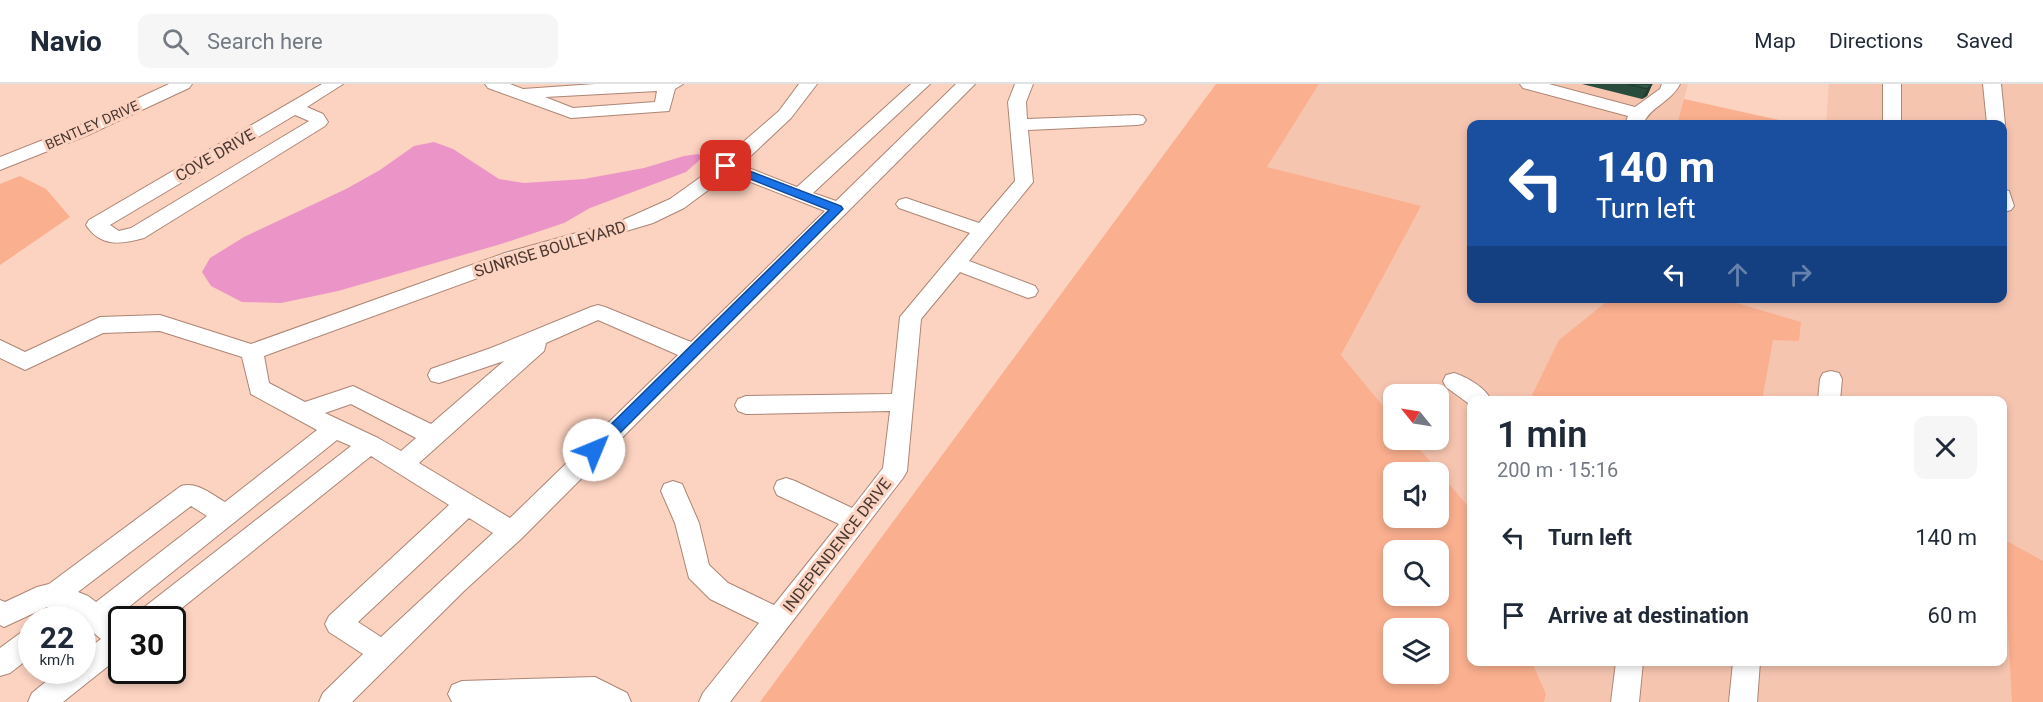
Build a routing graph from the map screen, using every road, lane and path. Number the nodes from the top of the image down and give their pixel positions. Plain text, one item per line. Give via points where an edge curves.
1 (183, 84) edge
2 (334, 84) edge
3 (494, 84) edge
4 (674, 84) edge
5 (808, 84) edge
6 (921, 84) edge
7 (966, 84) edge
8 (1024, 84) edge
9 (1528, 84) edge
10 (1671, 84) edge
11 (1892, 84) edge
12 (1992, 84) edge
13 (667, 85) edge
14 (295, 108) junction
15 (1636, 118) edge
16 (1137, 120) dead end
17 (1892, 120) dead end
18 (1996, 120) edge
19 (1019, 125) junction
20 (0, 164) edge
21 (726, 166) junction
22 (800, 194) junction
23 (906, 204) dead end
24 (837, 209) junction
25 (982, 231) junction
26 (956, 263) junction
27 (1028, 291) dead end
28 (551, 332) junction
29 (0, 348) edge
30 (252, 352) junction
31 (693, 352) junction
32 (439, 375) dead end
33 (1454, 381) dead end
34 (1475, 396) edge
35 (902, 402) junction
36 (747, 405) dead end
37 (303, 412) junction
38 (335, 429) junction
39 (434, 436) junction
40 (370, 444) junction
41 (402, 464) junction
42 (786, 488) dead end
43 (673, 491) dead end
44 (467, 504) junction
45 (226, 515) junction
46 (856, 521) junction
47 (512, 532) junction
48 (23, 606) edge
49 (66, 606) edge
50 (74, 606) edge
51 (76, 606) edge
52 (165, 606) edge
53 (18, 608) edge
54 (0, 612) edge
55 (778, 620) junction
56 (18, 650) edge
57 (108, 650) edge
58 (384, 653) junction
59 (96, 659) edge
60 (0, 664) edge
61 (1630, 666) edge
62 (1747, 666) edge
63 (64, 684) edge
64 (462, 694) dead end
65 (42, 702) edge
66 (333, 702) edge
67 (617, 702) edge
68 (713, 702) edge
69 (1625, 702) edge
70 (1743, 702) edge

1 - 20 street, BENTLEY DRIVE
2 - 14 street, COVE DRIVE
3 - 13 street via 571,113 663,106
4 - 13 street
5 - 21 street, SUNRISE BOULEVARD via 784,116
6 - 22 street
7 - 24 street
8 - 19 street, INDEPENDENCE DRIVE via 1017,102
9 - 15 street
10 - 15 street
11 - 17 street
12 - 18 street
14 - 14 street, COVE DRIVE via 319,122 137,233 116,238 96,225
16 - 19 street
19 - 25 street, INDEPENDENCE DRIVE via 1024,182
21 - 22 street
21 - 30 street, SUNRISE BOULEVARD via 664,212 532,252
22 - 24 street
23 - 25 street
24 - 31 street
25 - 26 street, INDEPENDENCE DRIVE
26 - 27 street
26 - 35 street, INDEPENDENCE DRIVE via 911,317
28 - 31 street via 598,312
28 - 32 street
28 - 39 street
29 - 30 street via 25,362 100,325 160,323
30 - 37 street via 259,388
31 - 47 street
33 - 34 street
35 - 36 street
35 - 46 street, INDEPENDENCE DRIVE via 896,471
37 - 38 street
37 - 39 street via 353,395
38 - 40 street
38 - 45 street
39 - 41 street
40 - 41 street
40 - 52 street
41 - 44 street
42 - 46 street
43 - 55 street via 687,523 699,570 719,591
44 - 47 street
44 - 58 street via 338,624
45 - 50 street via 190,493
45 - 51 street
46 - 55 street, INDEPENDENCE DRIVE
47 - 58 street
48 - 49 street via 46,595
53 - 54 street via 4,615
55 - 68 street, INDEPENDENCE DRIVE
56 - 60 street
57 - 59 street
58 - 66 street
61 - 69 street
62 - 70 street
63 - 65 street
64 - 67 street via 595,690

